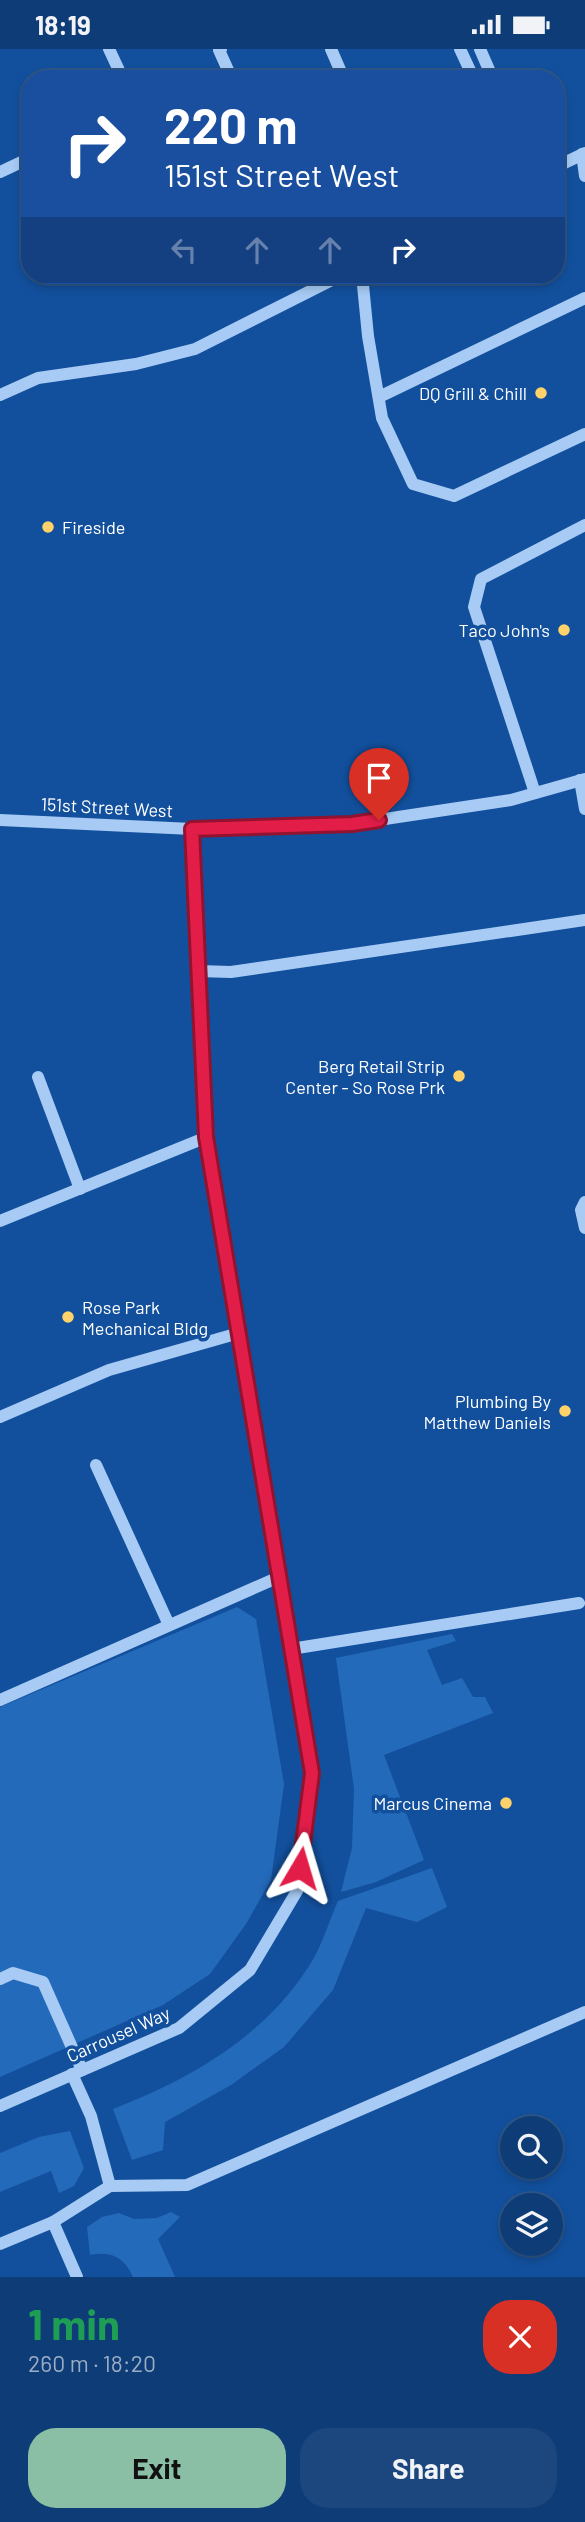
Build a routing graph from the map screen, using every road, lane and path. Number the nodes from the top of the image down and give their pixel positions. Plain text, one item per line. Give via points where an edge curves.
1 (109, 49) edge
2 (220, 49) edge
3 (331, 49) edge
4 (460, 49) edge
5 (480, 49) edge
6 (118, 70) edge
7 (228, 70) edge
8 (340, 70) edge
9 (470, 70) edge
10 (489, 70) edge
11 (583, 154) edge
12 (21, 162) edge
13 (565, 163) edge
14 (0, 171) edge
15 (585, 176) edge
16 (314, 284) edge
17 (363, 284) edge
18 (585, 298) edge
19 (0, 395) edge
20 (379, 397) junction
21 (585, 434) edge
22 (585, 525) edge
23 (582, 779) edge
24 (535, 793) junction
25 (585, 809) edge
26 (0, 820) edge
27 (192, 829) junction
28 (585, 920) edge
29 (198, 971) junction
30 (38, 1077) dead end
31 (206, 1137) junction
32 (80, 1189) junction
33 (585, 1202) edge
34 (0, 1221) edge
35 (585, 1228) edge
36 (239, 1333) junction
37 (0, 1417) edge
38 (96, 1465) dead end
39 (279, 1577) junction
40 (579, 1603) dead end
41 (169, 1625) junction
42 (291, 1649) junction
43 (0, 1700) edge
44 (0, 1979) edge
45 (585, 2012) edge
46 (77, 2072) junction
47 (0, 2106) edge
48 (110, 2186) junction
49 (53, 2222) junction
50 (0, 2244) edge
51 (77, 2277) edge

1 - 6 street
2 - 7 street
3 - 8 street
4 - 9 street
5 - 10 street
11 - 13 street
11 - 15 street
12 - 14 street
16 - 19 street via 195,349 136,364 38,378
17 - 20 street
18 - 20 street
20 - 21 street via 382,418 413,484 454,496
22 - 24 street via 481,579 474,607
23 - 24 street, 151st Street West
23 - 25 street
24 - 27 street, 151st Street West via 352,824
26 - 27 street, 151st Street West
27 - 29 street, Carrousel Way
28 - 29 street via 231,972
29 - 31 street, Carrousel Way
30 - 32 street
31 - 32 street
31 - 36 street, Carrousel Way
32 - 34 street
33 - 35 street via 581,1210
36 - 37 street via 109,1370
36 - 39 street, Carrousel Way
38 - 41 street
39 - 41 street
39 - 42 street, Carrousel Way
40 - 42 street
41 - 43 street
42 - 46 street, Carrousel Way via 312,1773 297,1891 250,1970 179,2028
44 - 46 street via 13,1973 43,1982
45 - 48 street via 187,2185
46 - 47 street, Carrousel Way
46 - 48 street
48 - 49 street
49 - 50 street
49 - 51 street

